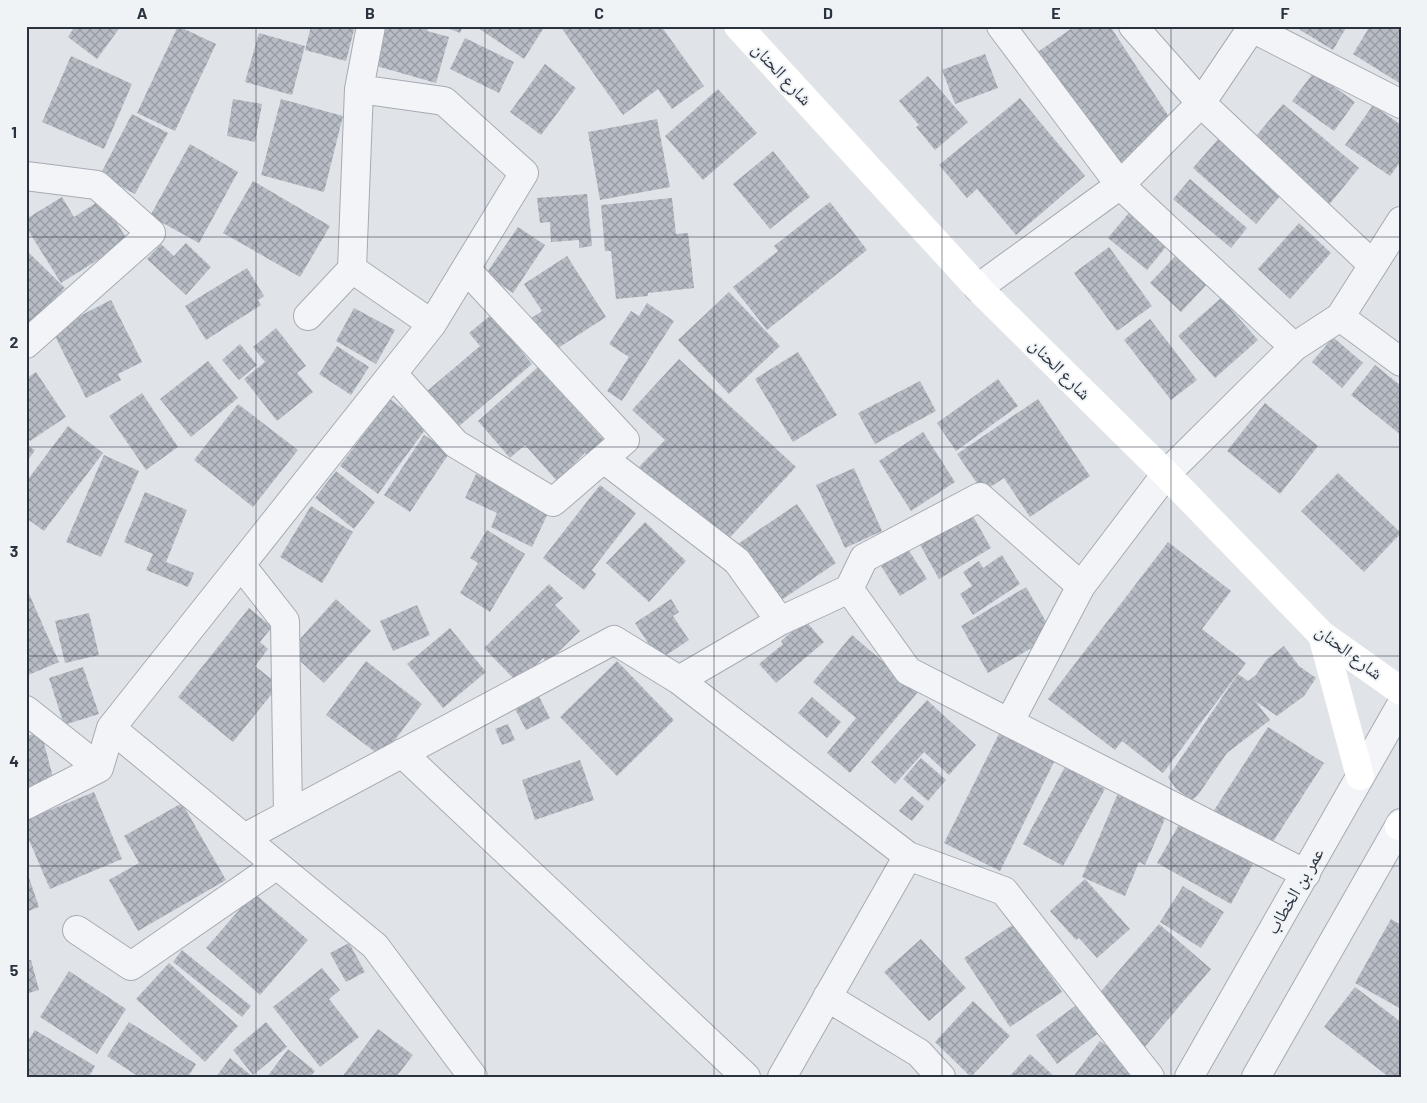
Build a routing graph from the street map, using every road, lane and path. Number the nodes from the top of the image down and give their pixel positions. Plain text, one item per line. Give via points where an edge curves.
1 (371, 26) edge
2 (738, 26) edge
3 (1001, 26) edge
4 (1133, 26) edge
5 (1252, 27) edge
6 (359, 89) junction
7 (1201, 103) junction
8 (1401, 104) edge
9 (26, 176) edge
10 (1120, 186) junction
11 (1401, 221) edge
12 (1373, 265) junction
13 (352, 269) junction
14 (466, 269) junction
15 (978, 288) junction
16 (308, 316) dead end
17 (1340, 317) junction
18 (432, 324) junction
19 (26, 344) edge
20 (1294, 347) junction
21 (1401, 362) edge
22 (393, 374) junction
23 (604, 459) junction
24 (1166, 474) junction
25 (241, 565) junction
26 (1081, 586) junction
27 (849, 590) junction
28 (780, 621) junction
29 (1322, 635) junction
30 (679, 680) junction
31 (1401, 691) edge
32 (1401, 705) edge
33 (26, 710) edge
34 (1010, 721) junction
35 (111, 728) junction
36 (402, 753) junction
37 (100, 768) junction
38 (1360, 776) junction
39 (26, 805) edge
40 (288, 814) junction
41 (1400, 825) edge
42 (244, 838) junction
43 (908, 856) junction
44 (277, 865) junction
45 (1306, 874) junction
46 (77, 930) dead end
47 (827, 997) junction
48 (465, 1073) edge
49 (746, 1077) edge
50 (782, 1077) edge
51 (941, 1077) edge
52 (1150, 1077) edge
53 (1188, 1077) edge
54 (1256, 1077) edge

1 - 6 street
2 - 15 main road, شارع الحنان
3 - 10 street
4 - 7 street
5 - 7 street
5 - 8 street
6 - 13 street
6 - 14 street via 444,101 524,173
7 - 10 street
7 - 12 street
9 - 19 street via 97,185 151,232
10 - 15 street
10 - 20 street
11 - 12 street
12 - 17 street
13 - 16 street
13 - 18 street
14 - 18 street
14 - 23 street via 625,440
15 - 24 main road, شارع الحنان
17 - 20 street
17 - 21 street
18 - 22 street
20 - 24 street
22 - 23 street via 456,444 553,502
22 - 25 street
23 - 28 street via 738,562
24 - 26 street
24 - 29 main road, شارع الحنان
25 - 35 street
25 - 40 street via 285,621
26 - 27 street via 980,497 864,558
26 - 34 street
27 - 28 street
27 - 34 street via 908,671
28 - 30 street
29 - 31 main road, شارع الحنان
29 - 38 main road
30 - 36 street via 614,640
30 - 43 street
32 - 38 street, عمر بن الخطاب
33 - 37 street
34 - 45 street
35 - 37 street
35 - 42 street
36 - 40 street
36 - 49 street
37 - 39 street
38 - 45 street, عمر بن الخطاب
40 - 42 street
41 - 54 street
42 - 44 street
43 - 47 street
43 - 52 street via 1004,891
44 - 46 street via 131,966
44 - 48 street via 375,946
45 - 53 street, عمر بن الخطاب
47 - 50 street
47 - 51 street via 919,1053

